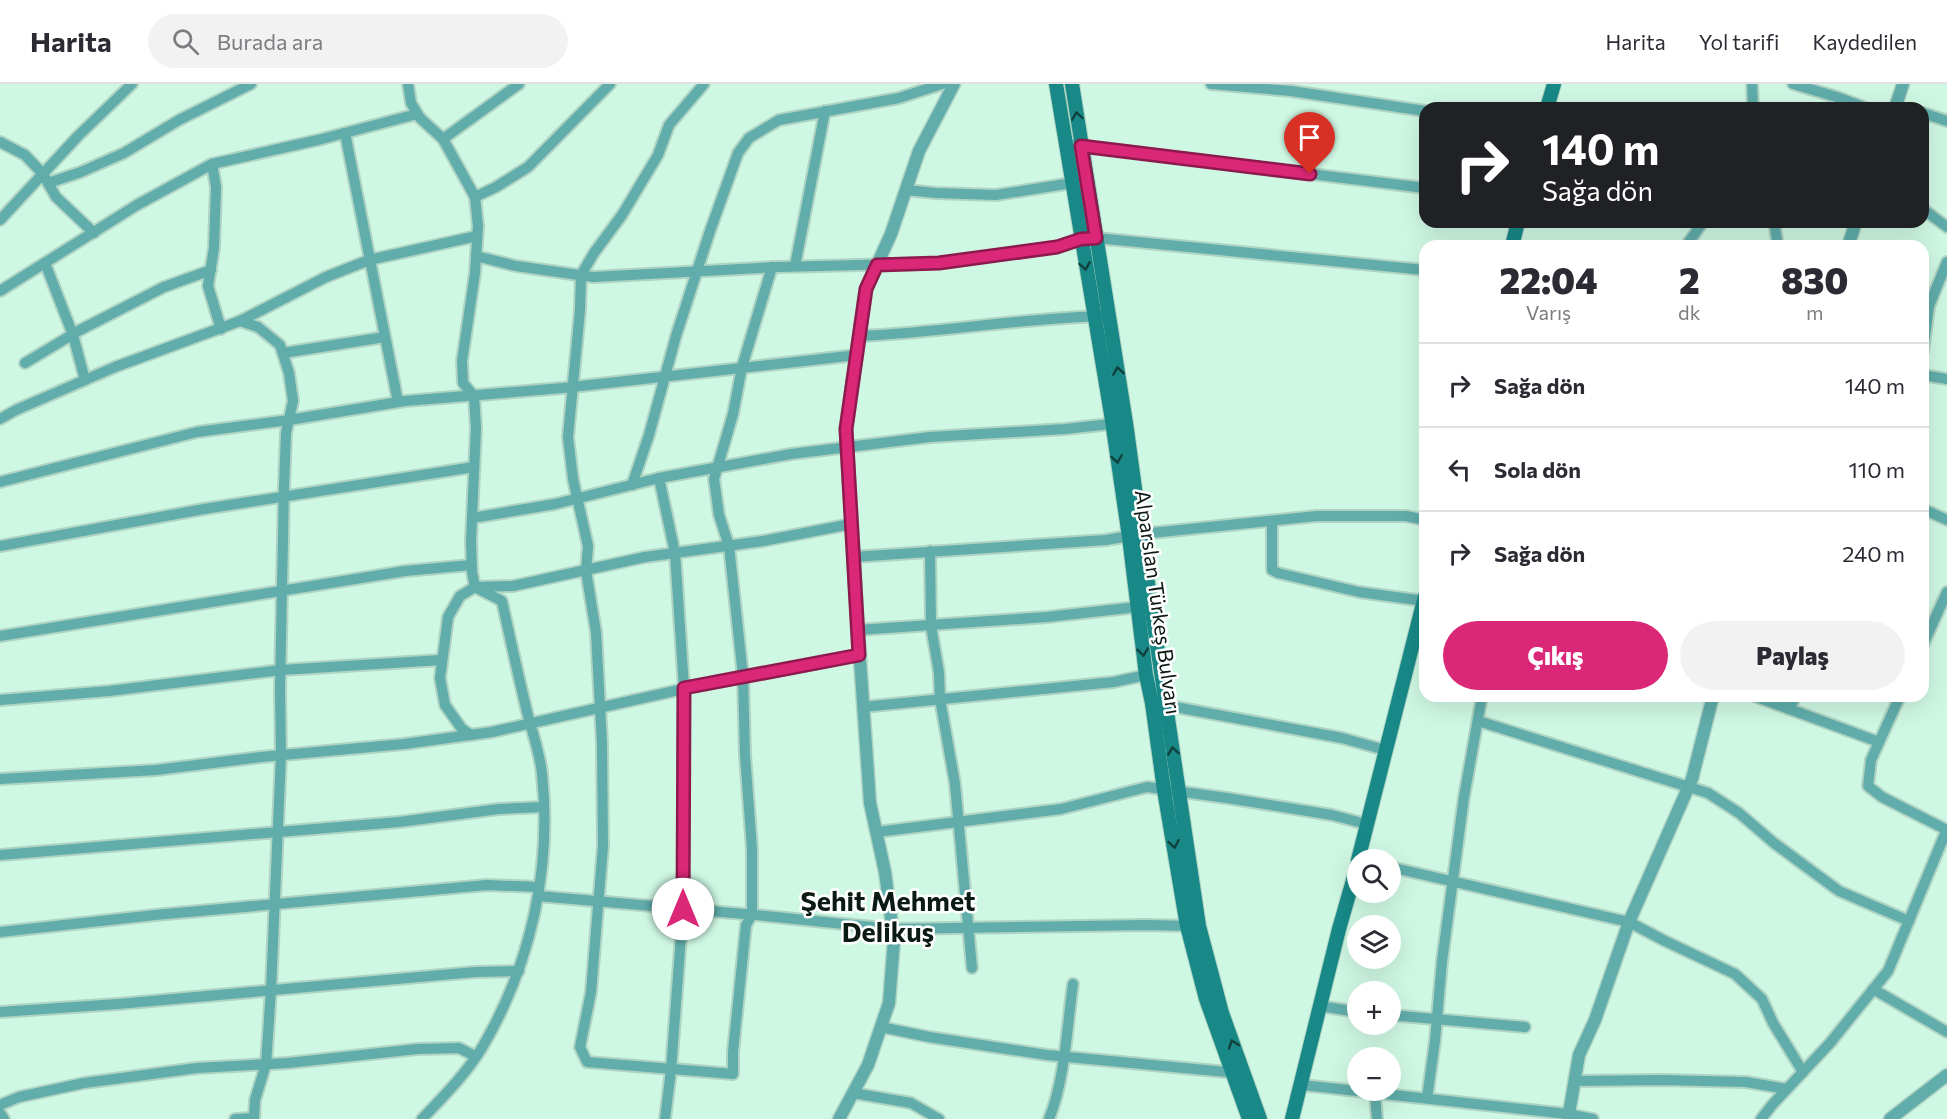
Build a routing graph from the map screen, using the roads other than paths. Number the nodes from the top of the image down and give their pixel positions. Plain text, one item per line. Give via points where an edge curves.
1 (132, 84) edge
2 (251, 84) edge
3 (408, 84) edge
4 (519, 84) edge
5 (610, 84) edge
6 (704, 84) edge
7 (942, 84) edge
8 (954, 84) edge
9 (1056, 84) edge
10 (1072, 84) edge
11 (1211, 84) edge
12 (1554, 84) edge
13 (1752, 84) edge
14 (1793, 84) edge
15 (1903, 84) edge
16 (1549, 102) edge
17 (1753, 102) edge
18 (1850, 102) edge
19 (1900, 102) edge
20 (1419, 110) edge
21 (825, 111) junction
22 (417, 114) junction
23 (1929, 115) edge
24 (1947, 121) edge
25 (345, 132) junction
26 (443, 139) junction
27 (0, 142) edge
28 (1066, 144) junction
29 (1081, 146) junction
30 (212, 164) junction
31 (46, 178) junction
32 (1072, 183) junction
33 (1419, 187) edge
34 (906, 190) junction
35 (475, 197) junction
36 (1929, 214) edge
37 (0, 220) edge
38 (1947, 227) edge
39 (94, 232) junction
40 (477, 236) junction
41 (1096, 238) junction
42 (1081, 239) junction
43 (476, 256) junction
44 (369, 260) junction
45 (1947, 262) edge
46 (45, 263) junction
47 (877, 265) junction
48 (795, 266) junction
49 (772, 267) junction
50 (1419, 269) edge
51 (211, 270) junction
52 (698, 272) junction
53 (581, 276) junction
54 (0, 291) edge
55 (1929, 306) edge
56 (1093, 316) junction
57 (1109, 316) junction
58 (240, 321) junction
59 (221, 329) junction
60 (72, 335) junction
61 (859, 336) junction
62 (385, 338) junction
63 (283, 353) junction
64 (857, 355) junction
65 (25, 363) dead end
66 (742, 367) junction
67 (664, 375) junction
68 (1929, 376) edge
69 (1947, 379) edge
70 (85, 380) junction
71 (574, 386) junction
72 (474, 396) junction
73 (398, 402) junction
74 (0, 419) edge
75 (289, 420) junction
76 (1111, 423) junction
77 (1126, 423) junction
78 (847, 447) junction
79 (474, 467) junction
80 (718, 467) junction
81 (659, 478) junction
82 (0, 482) edge
83 (632, 485) junction
84 (284, 496) junction
85 (577, 499) junction
86 (1929, 511) edge
87 (472, 518) junction
88 (1419, 519) edge
89 (1947, 520) edge
90 (1272, 521) junction
91 (851, 524) junction
92 (1135, 536) junction
93 (0, 546) edge
94 (729, 546) junction
95 (930, 551) junction
96 (675, 553) junction
97 (853, 557) junction
98 (471, 566) junction
99 (586, 571) junction
100 (475, 587) junction
101 (283, 590) junction
102 (1947, 592) edge
103 (1419, 598) edge
104 (1137, 607) junction
105 (1419, 618) edge
106 (931, 626) junction
107 (858, 630) junction
108 (1929, 632) edge
109 (0, 636) edge
110 (859, 655) junction
111 (441, 660) junction
112 (281, 670) junction
113 (1146, 675) junction
114 (743, 676) junction
115 (684, 688) junction
116 (940, 699) junction
117 (0, 700) edge
118 (1481, 702) edge
119 (1711, 702) edge
120 (1770, 702) edge
121 (1793, 702) edge
122 (1897, 702) edge
123 (1159, 704) junction
124 (600, 707) junction
125 (863, 707) junction
126 (1789, 709) junction
127 (1478, 721) junction
128 (530, 723) junction
129 (471, 735) junction
130 (1879, 742) junction
131 (1385, 750) junction
132 (281, 755) junction
133 (0, 779) edge
134 (1688, 788) junction
135 (1164, 790) junction
136 (1179, 792) junction
137 (544, 807) junction
138 (958, 822) junction
139 (1366, 824) junction
140 (1947, 830) edge
141 (277, 832) junction
142 (877, 832) junction
143 (1361, 849) edge
144 (0, 855) edge
145 (1401, 869) edge
146 (1454, 880) junction
147 (538, 892) junction
148 (597, 902) junction
149 (1347, 903) edge
150 (273, 905) junction
151 (683, 909) junction
152 (752, 915) junction
153 (1909, 921) junction
154 (1629, 922) junction
155 (1193, 926) junction
156 (968, 928) junction
157 (892, 929) junction
158 (0, 932) edge
159 (972, 968) dead end
160 (519, 971) junction
161 (1073, 984) dead end
162 (1873, 989) junction
163 (271, 990) junction
164 (1320, 1006) junction
165 (1347, 1010) edge
166 (0, 1012) edge
167 (1401, 1016) edge
168 (1437, 1019) junction
169 (881, 1027) junction
170 (1525, 1027) dead end
171 (1947, 1032) edge
172 (475, 1056) junction
173 (1063, 1056) junction
174 (266, 1064) junction
175 (671, 1070) junction
176 (1803, 1072) junction
177 (1237, 1073) junction
178 (1947, 1075) edge
179 (1574, 1081) junction
180 (1302, 1085) junction
181 (1786, 1089) junction
182 (1347, 1090) edge
183 (853, 1093) junction
184 (1401, 1096) edge
185 (1427, 1098) junction
186 (1376, 1101) edge
187 (0, 1105) edge
188 (0, 1113) edge
189 (1568, 1116) edge
190 (254, 1118) edge
191 (4, 1119) edge
192 (235, 1119) edge
193 (422, 1119) edge
194 (665, 1119) edge
195 (839, 1119) edge
196 (939, 1119) edge
197 (1049, 1119) edge
198 (1249, 1119) edge
199 (1260, 1119) edge
200 (1292, 1119) edge
201 (1377, 1119) edge
202 (1593, 1119) edge
203 (1761, 1119) edge
204 (1890, 1119) edge

1 - 31 street via 78,136
2 - 31 street via 124,153 81,172
3 - 22 street
4 - 26 street
5 - 35 street via 528,167
6 - 53 street via 669,125 658,155
7 - 21 street via 899,98
8 - 34 street via 919,151
9 - 28 main road, Alparslan Türkeş Bulvarı
29 -> 10 main road, Alparslan Türkeş Bulvarı
11 - 20 street via 1291,91
12 - 16 main road
13 - 17 street
14 - 18 street
15 - 19 street
21 - 48 street
21 - 52 street via 779,120 749,138 738,153
22 - 25 street
22 - 26 street
23 - 24 street
25 - 30 street
25 - 44 street
26 - 35 street
27 - 31 street via 25,155
28 - 29 street
28 - 32 main road, Alparslan Türkeş Bulvarı
29 - 33 street
29 - 41 main road, Alparslan Türkeş Bulvarı
30 - 39 street
30 - 51 street via 216,188
31 - 37 street
31 - 39 street via 56,197
32 - 34 street via 996,195
32 - 42 main road, Alparslan Türkeş Bulvarı
34 - 47 street
35 - 40 street
36 - 38 street
39 - 46 street
40 - 43 street
40 - 44 street
41 - 42 street
41 - 50 street
41 - 57 main road, Alparslan Türkeş Bulvarı
42 - 47 street via 1057,247 939,263
42 -> 56 main road, Alparslan Türkeş Bulvarı
43 - 53 street
43 - 72 street via 462,361 463,383
44 - 58 street via 326,277
44 - 62 street
45 - 55 street
46 - 54 street
46 - 60 street
47 - 48 street
47 - 61 street via 866,289
48 - 49 street
49 - 52 street
49 - 66 street
51 - 59 street via 208,286
51 - 60 street via 164,287
52 - 53 street
52 - 67 street
53 - 71 street
56 - 57 street
56 - 61 street
56 - 76 main road, Alparslan Türkeş Bulvarı
77 -> 57 main road, Alparslan Türkeş Bulvarı
58 - 59 street
58 - 63 street via 258,327 280,345
59 - 70 street
60 - 65 street
60 - 70 street
61 - 64 street
62 - 63 street
62 - 73 street
63 - 75 street via 290,373
64 - 66 street
64 - 78 street
66 - 67 street
66 - 80 street
67 - 71 street
67 - 83 street
68 - 69 street
70 - 74 street
71 - 72 street
71 - 85 street via 568,437
72 - 73 street
72 - 79 street
73 - 75 street
75 - 82 street via 197,432
75 - 84 street
76 - 77 street
76 - 78 street
76 -> 92 main road, Alparslan Türkeş Bulvarı
77 - 92 main road, Alparslan Türkeş Bulvarı
78 - 80 street
78 - 91 street
79 - 84 street
79 - 87 street
80 - 81 street
80 - 94 street via 714,479 719,515
81 - 83 street
81 - 96 street
83 - 85 street
84 - 93 street
84 - 101 street
85 - 87 street
85 - 99 street via 588,546
86 - 89 street
87 - 98 street
88 - 90 street via 1317,516
90 - 92 street
90 - 103 street via 1272,570 1359,592
91 - 94 street
91 - 97 street
92 - 95 street
92 - 104 main road, Alparslan Türkeş Bulvarı
92 - 123 main road, Alparslan Türkeş Bulvarı
94 - 96 street
94 - 114 street
95 - 97 street
95 - 106 street
96 - 99 street
96 - 115 street
97 - 107 street
98 - 100 street
98 - 101 street via 405,571
99 - 100 street via 513,586
99 - 124 street via 596,632
100 - 111 street via 460,596 448,617
100 - 128 street via 502,601
101 - 109 street
101 - 112 street
102 - 108 street
104 - 106 street
104 -> 113 main road, Alparslan Türkeş Bulvarı
105 - 131 main road
106 - 107 street
106 - 116 street
107 - 110 street
110 - 114 street
110 - 125 street
111 - 112 street
111 - 129 street via 445,705
112 - 117 street
112 - 132 street
113 - 116 street via 1114,682
113 - 123 main road, Alparslan Türkeş Bulvarı
114 - 115 street
114 - 152 street
115 - 124 street
115 - 151 street
116 - 125 street
116 - 138 street
118 - 127 street
119 - 134 street
120 - 126 street
121 - 126 street
122 - 130 street
123 - 131 street via 1342,738
123 - 135 main road, Alparslan Türkeş Bulvarı
136 -> 123 main road, Alparslan Türkeş Bulvarı
124 - 128 street
124 - 148 street via 603,846
125 - 142 street via 870,803
126 - 130 street
127 - 134 street
127 - 146 street
128 - 129 street
128 - 137 street via 542,772
129 - 132 street
130 - 140 street via 1871,760 1868,786
131 - 139 main road
132 - 133 street via 156,770
132 - 141 street
134 - 153 street via 1708,793 1739,813 1839,891
134 - 154 street
135 - 136 street
135 - 138 street via 1147,787 1061,809
135 -> 155 main road, Alparslan Türkeş Bulvarı
136 - 139 street via 1332,815
136 - 155 main road, Alparslan Türkeş Bulvarı
137 - 141 street
137 - 147 street
138 - 142 street
138 - 156 street
139 - 143 main road
140 - 153 street
141 - 144 street
141 - 150 street
142 - 157 street
145 - 146 street
146 - 154 street
146 - 168 street
147 - 148 street
147 - 150 street via 487,885
147 - 160 street
148 - 151 street
148 - 175 street via 591,992 580,1047 583,1054 587,1062
149 - 164 main road
150 - 158 street
150 - 163 street
151 - 152 street
151 - 175 street
152 - 157 street
152 - 175 street via 746,925 733,1074
153 - 162 street via 1888,971
154 - 176 street via 1735,974 1762,999
154 - 179 street via 1579,1055
155 - 156 street
155 - 177 main road, Alparslan Türkeş Bulvarı via 1206,999
156 - 157 street
156 - 159 street
157 - 169 street via 889,1003
160 - 163 street
160 - 172 street
161 - 173 street
162 - 171 street
162 - 176 street
163 - 166 street
163 - 174 street
164 - 165 street
164 - 180 main road
167 - 168 street
168 - 170 street
168 - 185 street
169 - 173 street
169 - 183 street
172 - 174 street via 459,1048 417,1049
172 - 193 street
173 - 177 street
173 - 197 street
174 - 187 street via 197,1068 84,1083
174 - 190 street
175 - 194 street
176 - 181 street
177 - 198 main road, Alparslan Türkeş Bulvarı
177 - 199 main road, Alparslan Türkeş Bulvarı
178 - 204 street
179 - 181 street via 1746,1082
179 - 189 street
180 - 182 street
180 - 200 main road
181 - 203 street
183 - 195 street
183 - 196 street via 911,1103
184 - 185 street
185 - 189 street
186 - 201 street
188 - 191 street
189 - 202 street
190 - 192 street

